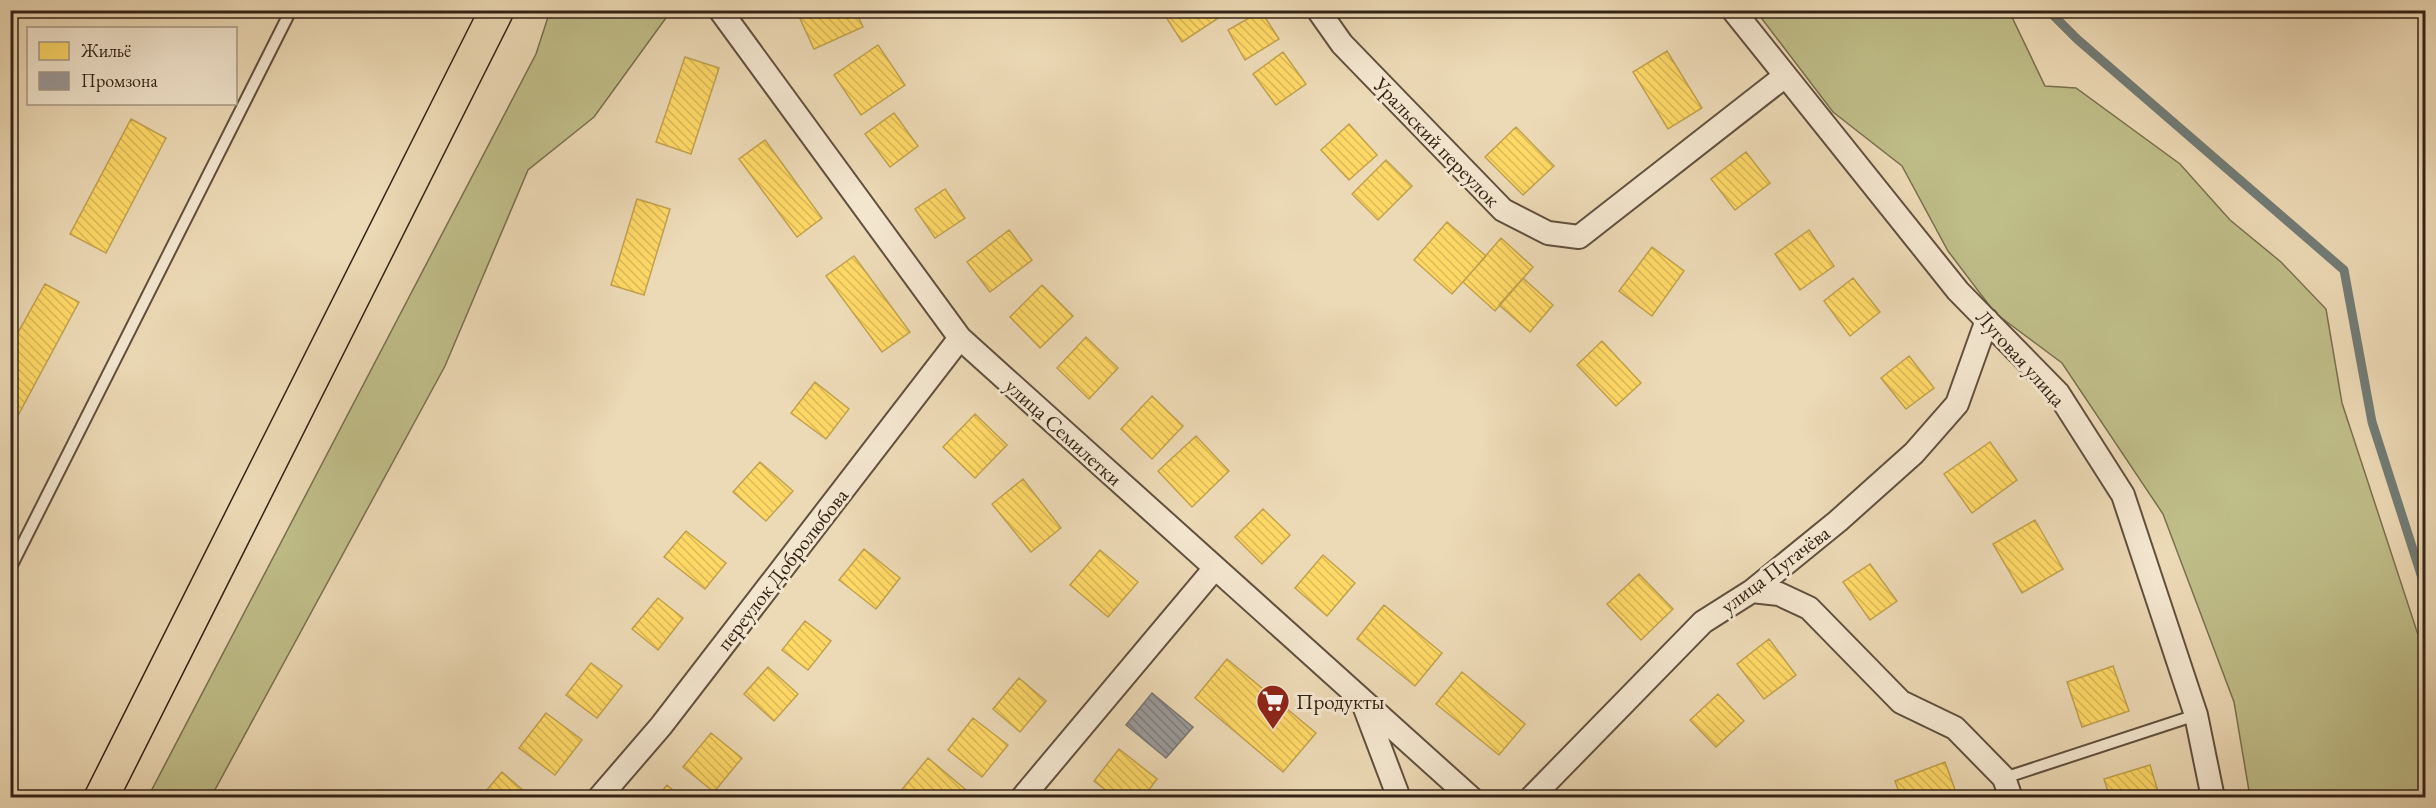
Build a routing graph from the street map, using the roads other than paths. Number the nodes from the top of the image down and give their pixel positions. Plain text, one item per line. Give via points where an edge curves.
1 (291, 10) edge
2 (497, 10) edge
3 (720, 10) edge
4 (1318, 10) edge
5 (1733, 10) edge
6 (1785, 76) junction
7 (1987, 320) junction
8 (960, 338) junction
9 (1215, 568) junction
10 (10, 569) edge
11 (1752, 591) junction
12 (1361, 699) junction
13 (2196, 715) junction
14 (2008, 788) edge
15 (101, 798) edge
16 (599, 798) edge
17 (1022, 798) edge
18 (1399, 798) edge
19 (1471, 798) edge
20 (1531, 798) edge
21 (2213, 798) edge

1 - 10 lane
2 - 15 main road
3 - 8 street, улица Семилетки
4 - 6 street, Уральский переулок via 1342,44 1503,210 1548,233 1579,237
5 - 6 street, Луговая улица
6 - 7 street, Луговая улица via 1958,291
7 - 11 street, улица Пугачёва via 1957,404 1914,453
7 - 13 street, Луговая улица via 2058,393 2123,495
8 - 9 street, улица Семилетки
8 - 16 street, переулок Добролюбова via 661,726
9 - 12 street, улица Семилетки
9 - 17 street
11 - 14 street via 1779,594 1809,608 1901,702 1955,728
11 - 20 street, улица Пугачёва via 1703,621
12 - 18 street
12 - 19 street, улица Семилетки
13 - 14 lane
13 - 21 street, Луговая улица

